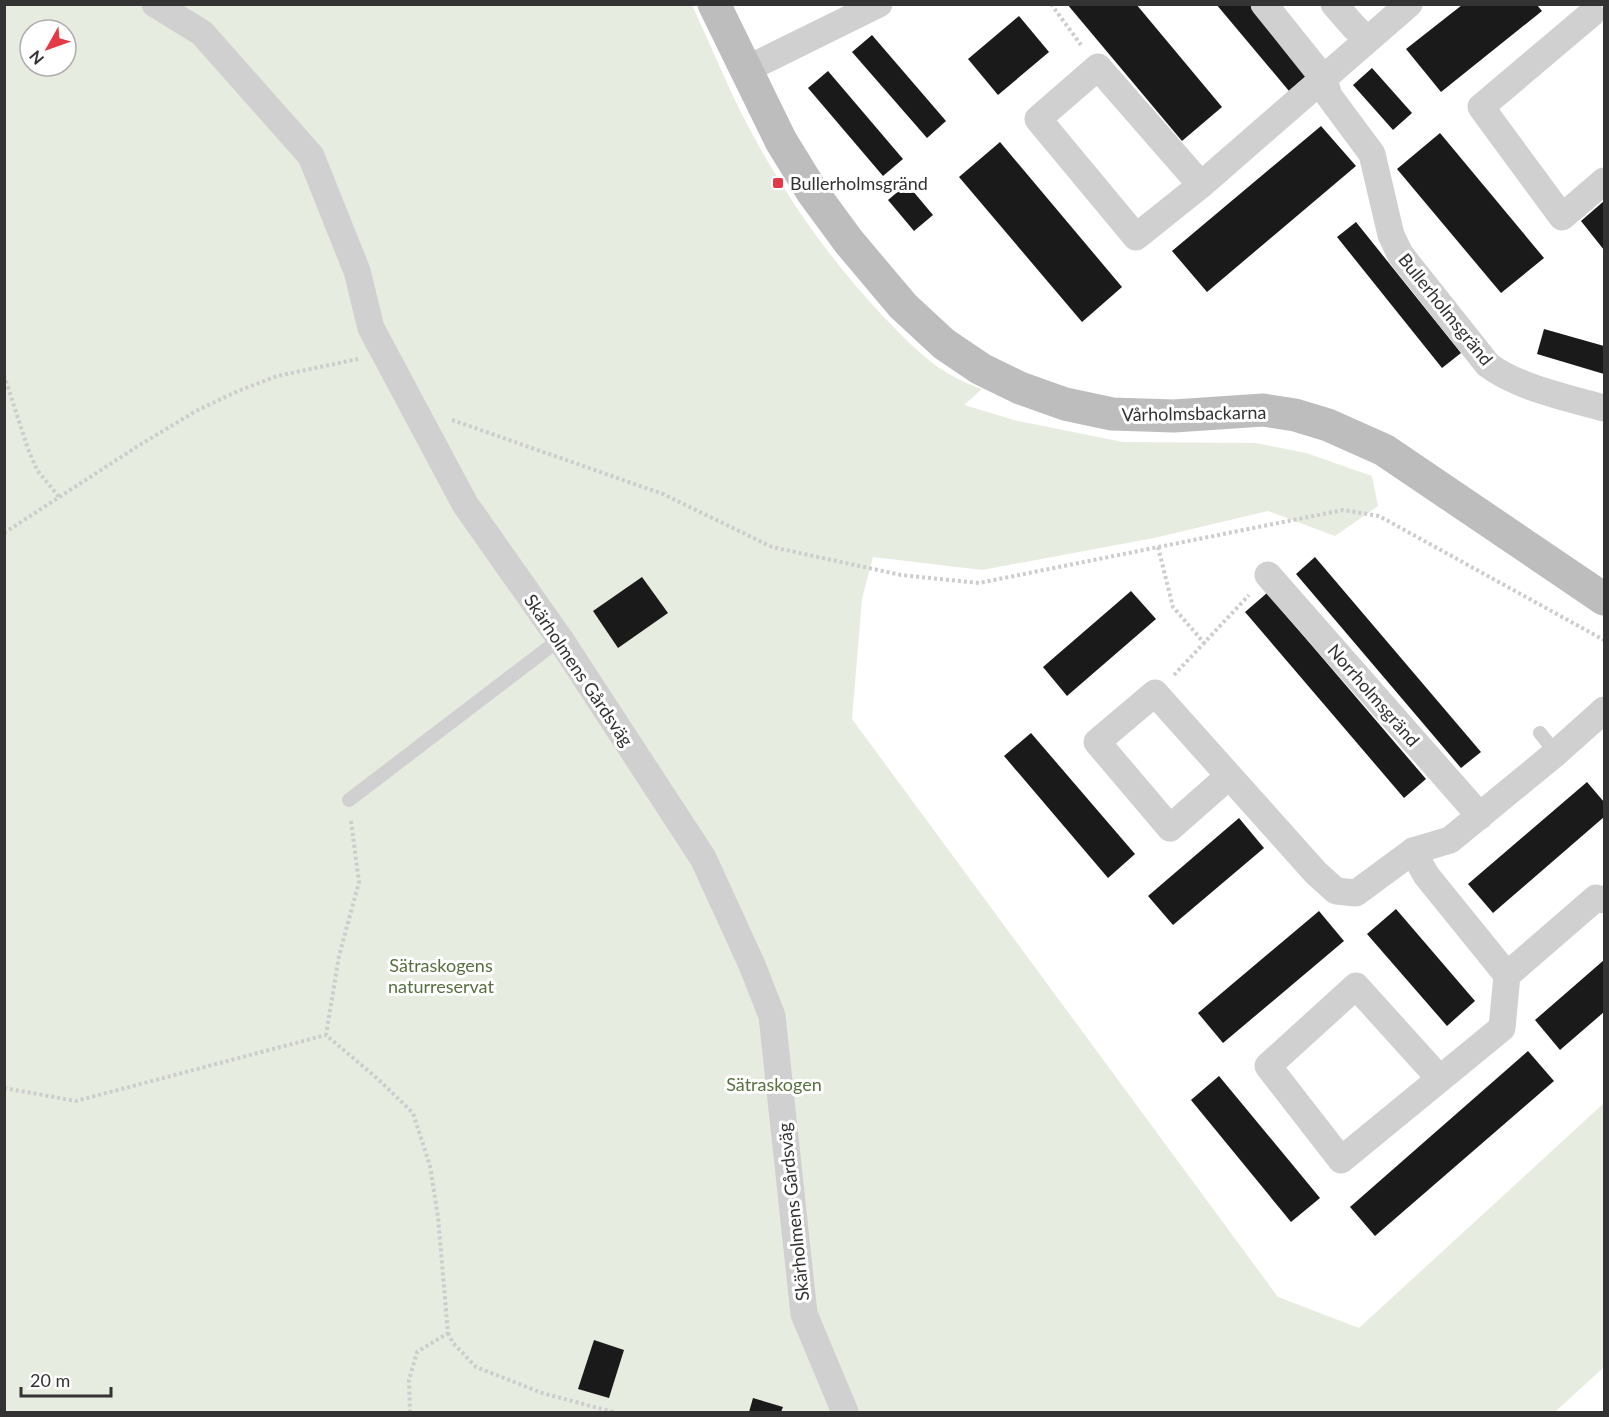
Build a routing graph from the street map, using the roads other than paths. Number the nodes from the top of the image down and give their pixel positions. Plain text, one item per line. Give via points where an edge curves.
1 (155, 4) edge
2 (714, 4) edge
3 (879, 4) edge
4 (1264, 4) edge
5 (1334, 4) edge
6 (1409, 4) edge
7 (1593, 17) edge
8 (1368, 39) junction
9 (745, 70) junction
10 (1324, 79) junction
11 (1605, 181) edge
12 (1201, 185) junction
13 (1605, 408) edge
14 (1268, 575) road end
15 (1605, 599) edge
16 (560, 639) junction
17 (1605, 710) edge
18 (1229, 776) junction
19 (349, 800) road end
20 (1480, 816) junction
21 (1413, 851) junction
22 (1605, 900) edge
23 (1507, 975) junction
24 (1440, 1079) junction
25 (845, 1413) edge

1 - 16 street, Skärholmens Gårdsväg via 202,33 311,156 357,271 371,328 385,356 465,504
2 - 9 street, Vårholmsbackarna
3 - 9 street
4 - 10 street, Bullerholmsgränd
5 - 8 street
6 - 8 street
7 - 11 street via 1481,107 1562,217
8 - 10 street
9 - 15 street, Vårholmsbackarna via 781,141 849,242 903,306 944,344 981,369 1053,400 1112,414 1174,416 1263,410 1328,425 1384,450
10 - 12 street
10 - 13 street, Bullerholmsgränd via 1329,96 1372,154 1391,235 1400,254 1488,365 1558,396
12 - 12 street via 1136,237 1038,120 1098,67
14 - 20 street, Norrholmsgränd
16 - 19 lane
16 - 25 street, Skärholmens Gårdsväg via 703,858 772,1016 804,1314
17 - 20 street via 1548,743
18 - 18 street via 1155,693 1096,742 1170,828
18 - 21 street via 1336,891 1356,892
20 - 21 street via 1450,840
21 - 23 street via 1426,875
22 - 23 street via 1596,898
23 - 24 street via 1502,1028
24 - 24 street via 1341,1160 1268,1066 1356,986

